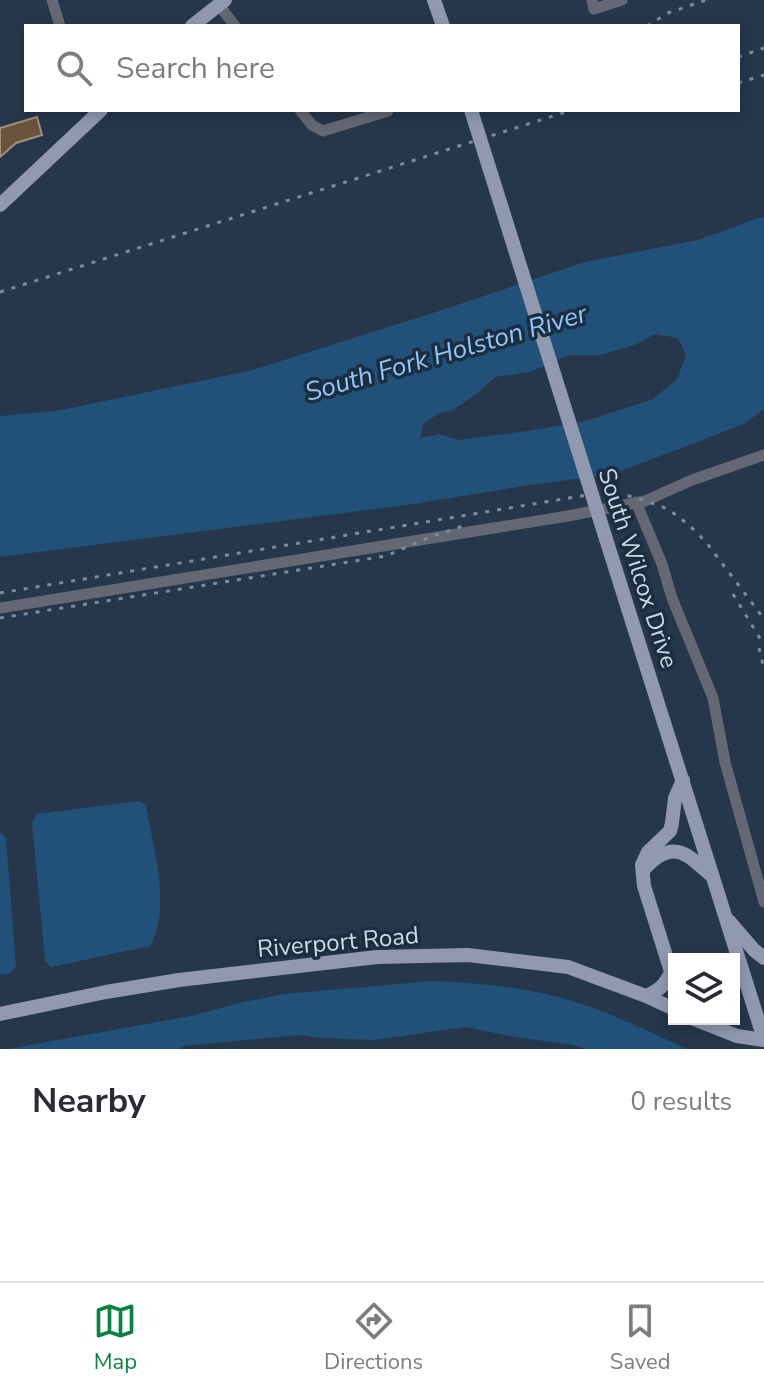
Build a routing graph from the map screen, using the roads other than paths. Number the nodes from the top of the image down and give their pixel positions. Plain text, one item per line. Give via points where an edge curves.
1 (52, 0) edge
2 (434, 0) edge
3 (592, 0) edge
4 (622, 0) edge
5 (222, 2) edge
6 (59, 24) edge
7 (194, 24) edge
8 (234, 24) edge
9 (442, 24) edge
10 (302, 112) edge
11 (385, 112) edge
12 (472, 112) edge
13 (93, 113) edge
14 (0, 205) edge
15 (764, 455) edge
16 (636, 502) junction
17 (0, 608) edge
18 (683, 780) junction
19 (642, 871) junction
20 (714, 877) junction
21 (764, 902) edge
22 (726, 918) junction
23 (764, 958) edge
24 (668, 962) edge
25 (668, 982) edge
26 (764, 988) edge
27 (646, 996) junction
28 (753, 1004) junction
29 (668, 1007) edge
30 (0, 1014) edge
31 (710, 1025) edge
32 (764, 1040) edge

1 - 6 street
2 - 9 main road
3 - 4 street via 594,9
5 - 7 main road
5 - 8 street
10 - 11 street via 323,131
12 - 18 main road, South Wilcox Drive, bridge
13 - 14 main road
15 - 16 street
16 - 17 street
16 - 21 street via 718,713 725,762
18 - 19 main road via 670,831 648,852
18 - 20 main road, South Wilcox Drive
19 - 20 main road via 672,850 690,856
19 - 24 main road
20 - 22 main road, South Wilcox Drive
22 - 23 main road
22 - 28 main road, South Wilcox Drive
25 - 27 main road
26 - 28 main road
27 - 29 main road, Riverport Road
27 - 30 main road, Riverport Road via 568,967 468,955 377,957 179,980
28 - 32 main road, South Wilcox Drive
31 - 32 main road

